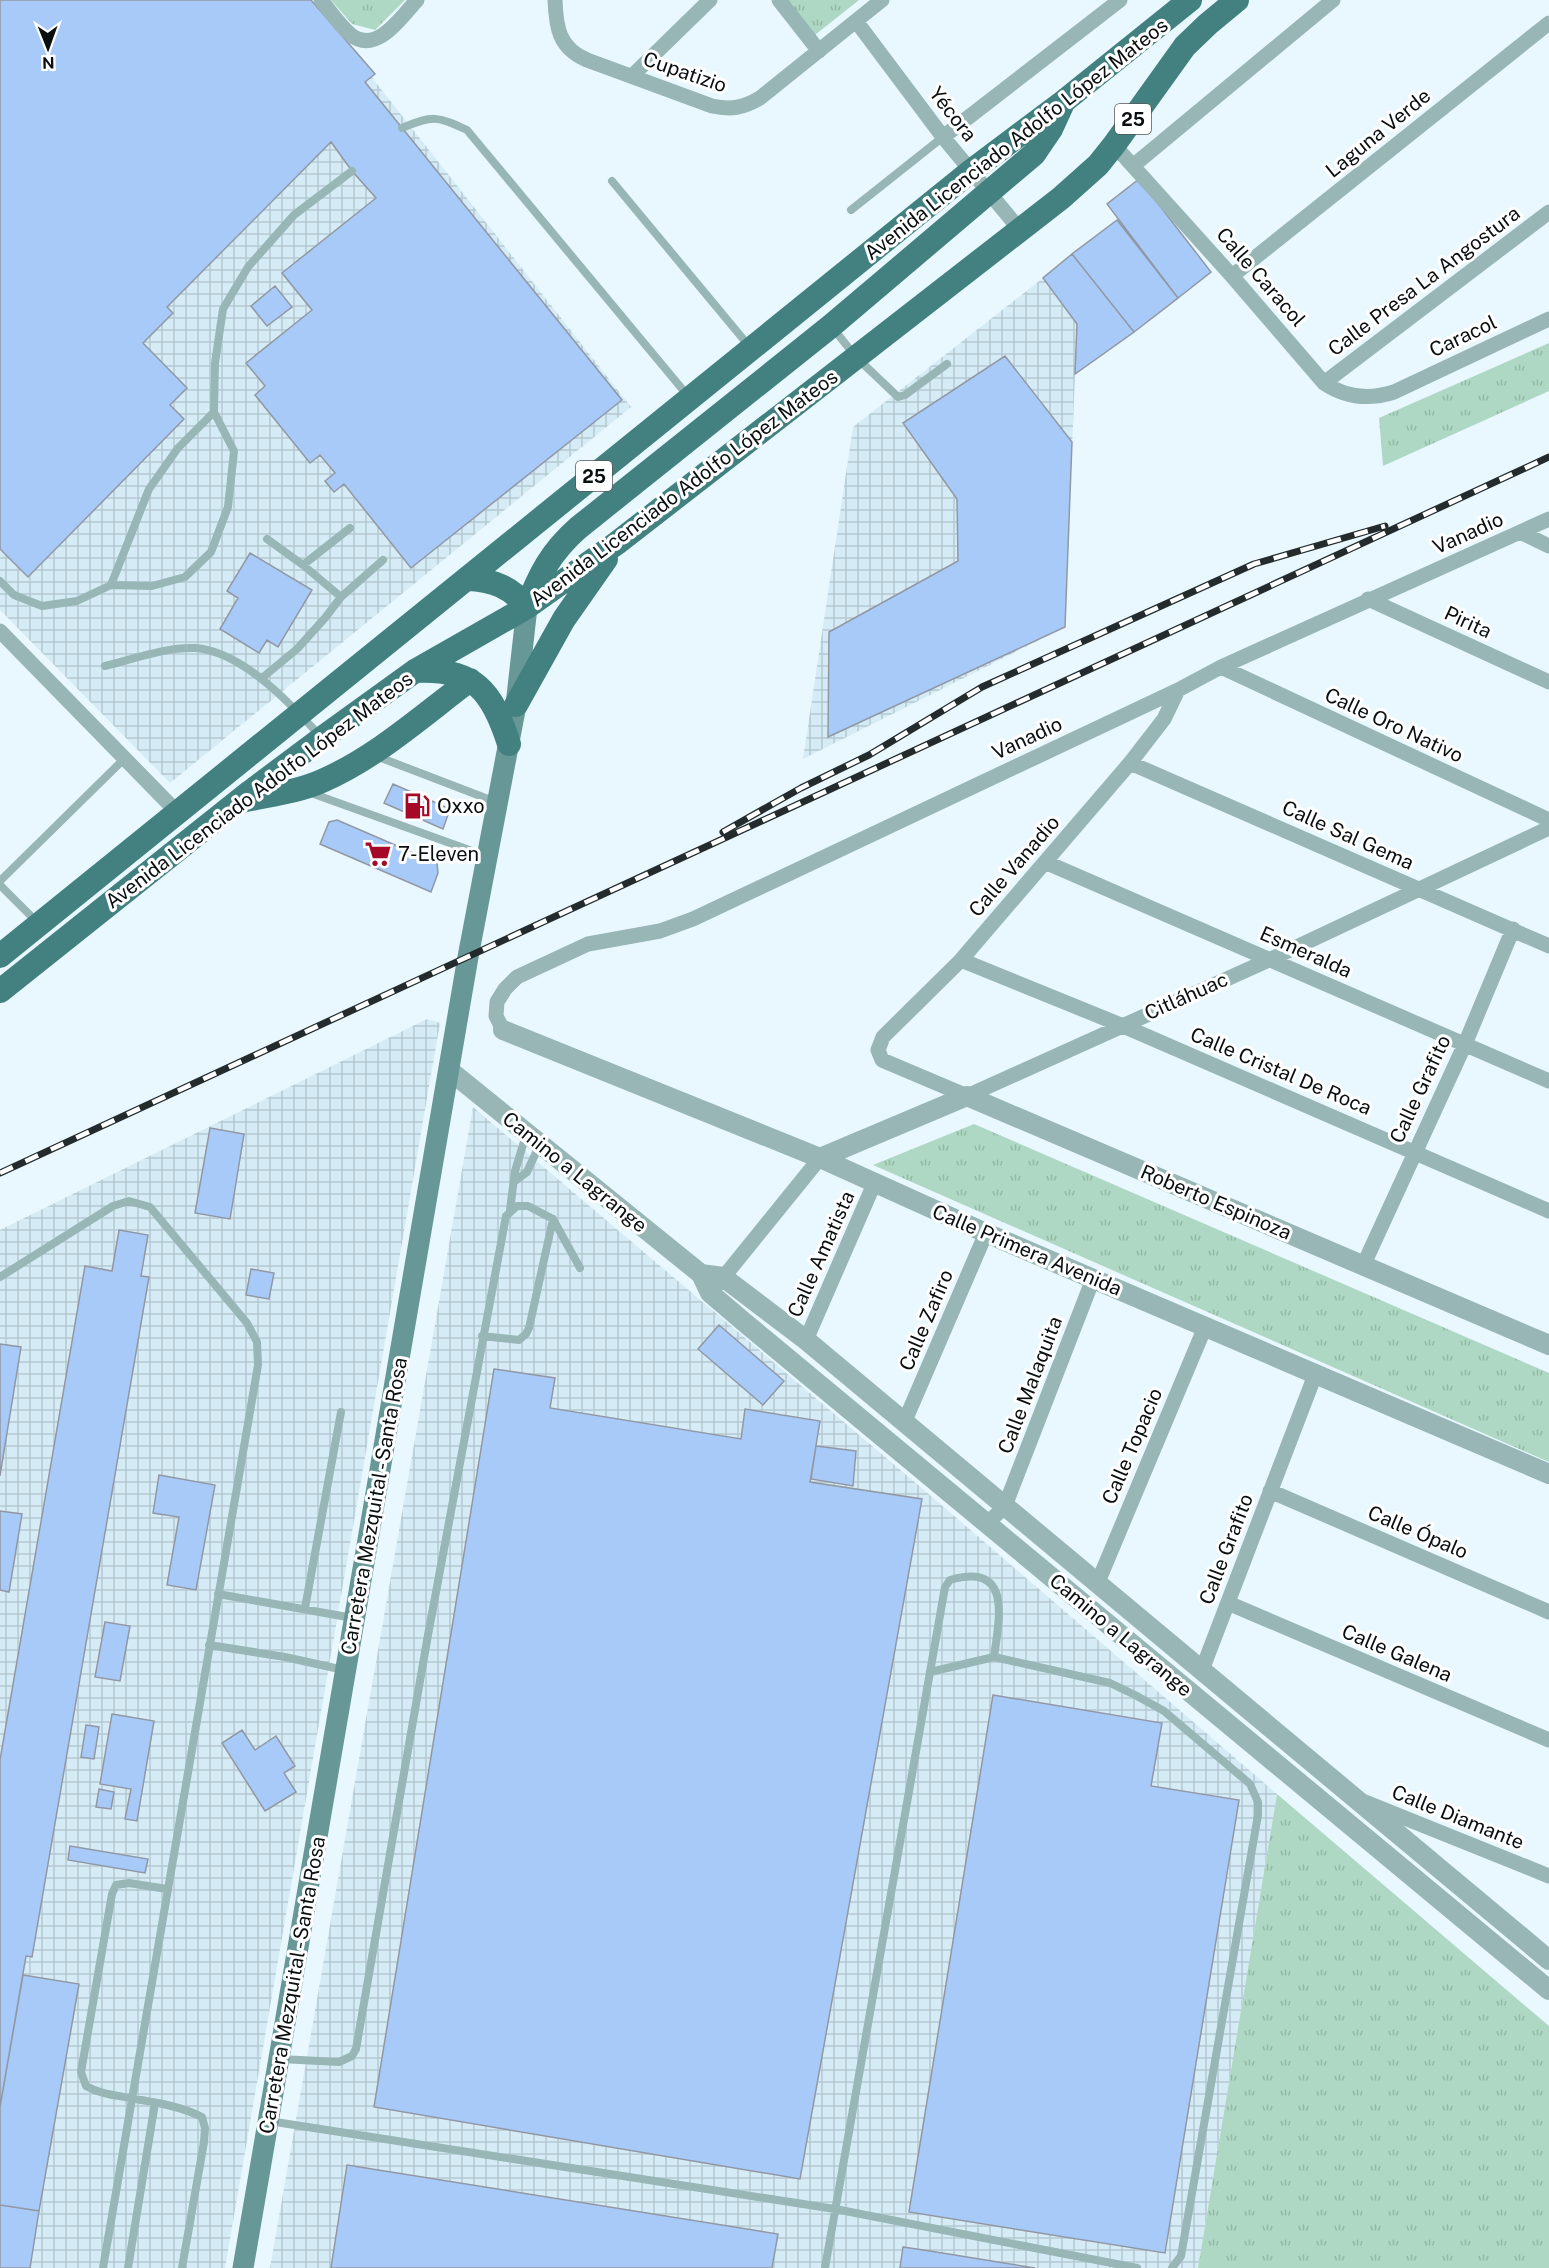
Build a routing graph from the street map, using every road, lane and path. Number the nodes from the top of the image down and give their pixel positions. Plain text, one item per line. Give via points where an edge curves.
1 (321, 0) edge
2 (417, 0) edge
3 (555, 0) edge
4 (710, 0) edge
5 (779, 0) edge
6 (882, 0) edge
7 (1120, 0) edge
8 (1190, 0) edge
9 (1237, 0) edge
10 (1333, 0) edge
11 (856, 21) junction
12 (1549, 23) edge
13 (819, 51) junction
14 (632, 76) junction
15 (1063, 102) junction
16 (402, 128) dead end
17 (943, 137) junction
18 (1114, 145) junction
19 (1134, 165) junction
20 (352, 171) dead end
21 (971, 171) junction
22 (612, 181) dead end
23 (990, 192) junction
24 (851, 210) dead end
25 (1549, 212) edge
26 (1020, 230) junction
27 (1232, 276) junction
28 (1549, 319) edge
29 (831, 326) junction
30 (753, 350) junction
31 (856, 357) junction
32 (947, 364) dead end
33 (1324, 383) junction
34 (1394, 392) joint
35 (691, 399) junction
36 (214, 412) junction
37 (1549, 519) edge
38 (350, 528) dead end
39 (1520, 532) junction
40 (267, 539) dead end
41 (617, 543) junction
42 (1549, 546) edge
43 (383, 560) dead end
44 (303, 565) junction
45 (467, 579) junction
46 (0, 581) edge
47 (111, 585) junction
48 (341, 597) junction
49 (1368, 599) junction
50 (527, 607) junction
51 (0, 631) edge
52 (105, 666) dead end
53 (1221, 667) junction
54 (415, 671) junction
55 (262, 678) junction
56 (470, 680) junction
57 (1549, 682) edge
58 (1178, 690) junction
59 (516, 705) junction
60 (300, 713) junction
61 (322, 738) junction
62 (509, 744) junction
63 (371, 754) junction
64 (125, 758) junction
65 (1130, 763) junction
66 (299, 789) junction
67 (237, 802) junction
68 (498, 803) junction
69 (177, 812) junction
70 (1549, 820) edge
71 (1549, 828) edge
72 (487, 856) junction
73 (1045, 862) junction
74 (0, 883) edge
75 (1419, 889) junction
76 (40, 924) junction
77 (1513, 929) junction
78 (1549, 946) edge
79 (0, 956) edge
80 (1271, 959) junction
81 (961, 960) junction
82 (0, 991) edge
83 (1121, 1025) junction
84 (503, 1030) joint
85 (1465, 1044) junction
86 (882, 1060) joint
87 (448, 1070) junction
88 (1549, 1081) edge
89 (967, 1096) junction
90 (533, 1139) junction
91 (1415, 1152) junction
92 (820, 1158) junction
93 (515, 1181) junction
94 (874, 1184) junction
95 (510, 1210) junction
96 (1549, 1211) edge
97 (553, 1220) junction
98 (986, 1233) junction
99 (1363, 1266) junction
100 (580, 1268) dead end
101 (700, 1274) junction
102 (0, 1277) edge
103 (723, 1277) junction
104 (1093, 1279) junction
105 (710, 1293) junction
106 (1205, 1326) junction
107 (482, 1336) junction
108 (806, 1340) junction
109 (1549, 1345) edge
110 (1315, 1376) junction
111 (341, 1412) dead end
112 (904, 1423) junction
113 (1549, 1474) edge
114 (1270, 1491) junction
115 (1005, 1506) junction
116 (987, 1524) junction
117 (1098, 1582) junction
118 (218, 1594) junction
119 (1228, 1603) junction
120 (305, 1608) junction
121 (1549, 1612) edge
122 (355, 1618) junction
123 (209, 1645) junction
124 (994, 1657) junction
125 (346, 1670) junction
126 (1202, 1670) junction
127 (930, 1672) junction
128 (1549, 1740) edge
129 (1352, 1796) junction
130 (1549, 1876) edge
131 (167, 1889) junction
132 (1549, 1960) edge
133 (1549, 1990) edge
134 (279, 2059) junction
135 (131, 2098) junction
136 (155, 2103) junction
137 (269, 2121) junction
138 (835, 2209) junction
139 (103, 2268) edge
140 (128, 2268) edge
141 (182, 2268) edge
142 (243, 2268) edge
143 (825, 2268) edge
144 (1137, 2268) edge
145 (1173, 2268) edge

1 - 2 street via 355,38 371,41 387,32
3 - 14 street, Cupatizio via 558,26 571,52
4 - 14 street
5 - 13 street
6 - 11 street, Cupatizio
7 - 17 street
8 - 15 main road, Avenida Licenciado Adolfo López Mateos / 25
9 - 18 main road, Avenida Licenciado Adolfo López Mateos / 25 via 1185,46
10 - 19 street
11 - 13 street, Cupatizio
11 - 17 street, Yécora
12 - 27 street, Laguna Verde
13 - 14 street, Cupatizio via 760,98 736,108 712,105
15 - 21 main road, Avenida Licenciado Adolfo López Mateos / 25
15 - 23 main road via 1034,154
16 - 35 lane via 426,118 444,119 467,130
17 - 21 street, Yécora
17 - 24 lane
18 - 19 street, Calle Caracol
18 - 26 main road, Avenida Licenciado Adolfo López Mateos / 25 via 1079,183
19 - 27 street, Calle Caracol
20 - 36 lane via 294,215 248,267 223,309 215,363
21 - 23 street, Yécora
21 - 30 main road, Avenida Licenciado Adolfo López Mateos / 25
22 - 30 lane
23 - 26 street, Yécora
23 - 29 main road
25 - 33 street, Calle Presa La Angostura
26 - 31 main road, Avenida Licenciado Adolfo López Mateos / 25
27 - 33 street, Calle Caracol
28 - 34 street, Caracol
29 - 31 lane
29 - 50 main road via 559,545
30 - 35 main road, Avenida Licenciado Adolfo López Mateos / 25
31 - 32 lane via 898,397
31 - 41 main road, Avenida Licenciado Adolfo López Mateos / 25
33 - 34 street, Calle Caracol via 1361,397
35 - 45 main road, Avenida Licenciado Adolfo López Mateos / 25
36 - 47 lane via 178,448 149,489
36 - 47 lane via 234,451 228,507 211,552 185,578 152,586
37 - 39 street, Vanadio
38 - 44 lane
39 - 42 street
39 - 49 street, Vanadio
40 - 44 lane
41 - 50 main road, Avenida Licenciado Adolfo López Mateos / 25
41 - 59 main road via 564,619
43 - 48 lane
44 - 48 lane
45 - 50 main road via 496,583 518,595
45 - 60 main road, Avenida Licenciado Adolfo López Mateos / 25
46 - 47 lane via 14,595 42,606 77,601
48 - 55 lane via 311,634
49 - 53 street, Vanadio
49 - 57 street, Pirita
50 - 54 main road, Avenida Licenciado Adolfo López Mateos / 25
50 - 59 main road, Carretera Mezquital - Santa Rosa
51 - 64 street
52 - 55 lane via 167,650 196,648 221,655
53 - 58 street, Vanadio
53 - 70 street, Calle Oro Nativo
54 - 56 main road via 436,670
54 - 61 main road, Avenida Licenciado Adolfo López Mateos / 25
55 - 60 lane
56 - 62 main road via 495,706
56 - 63 main road
58 - 65 street, Calle Vanadio via 1164,718
58 - 84 street, Vanadio via 693,919 660,931 588,944 517,977 497,1002 496,1016
59 - 62 main road, Carretera Mezquital - Santa Rosa
60 - 61 lane
60 - 69 main road, Avenida Licenciado Adolfo López Mateos / 25
61 - 67 main road, Avenida Licenciado Adolfo López Mateos / 25
62 - 68 main road, Carretera Mezquital - Santa Rosa
63 - 66 main road
63 - 68 lane
64 - 69 street
64 - 74 lane
65 - 73 street, Calle Vanadio
65 - 75 street, Calle Sal Gema
66 - 67 main road
66 - 72 lane
67 - 82 main road, Avenida Licenciado Adolfo López Mateos / 25
68 - 72 main road, Carretera Mezquital - Santa Rosa
69 - 76 main road, Avenida Licenciado Adolfo López Mateos / 25
71 - 75 street, Citláhuac
72 - 87 main road, Carretera Mezquital - Santa Rosa
73 - 80 street, Esmeralda
73 - 81 street, Calle Vanadio
74 - 76 lane
75 - 77 street, Calle Sal Gema
75 - 80 street, Citláhuac
76 - 79 main road, Avenida Licenciado Adolfo López Mateos / 25
77 - 78 street, Calle Sal Gema
77 - 85 street, Calle Grafito
80 - 83 street, Citláhuac
80 - 85 street, Esmeralda
81 - 83 street, Calle Cristal De Roca
81 - 86 street, Calle Vanadio via 883,1037 878,1050
83 - 89 street, Citláhuac
83 - 91 street, Calle Cristal De Roca
84 - 92 street, Calle Primera Avenida
85 - 88 street, Esmeralda
85 - 91 street, Calle Grafito
86 - 89 street, Roberto Espinoza
87 - 90 street, Camino a Lagrange
87 - 122 main road, Carretera Mezquital - Santa Rosa
89 - 92 street, Citláhuac
89 - 99 street, Roberto Espinoza
90 - 93 lane via 515,1171
90 - 93 lane via 526,1172
90 - 101 street, Camino a Lagrange
91 - 96 street, Calle Cristal De Roca
91 - 99 street, Calle Grafito
92 - 94 street, Calle Primera Avenida
92 - 103 street
93 - 95 lane
94 - 98 street, Calle Primera Avenida
94 - 108 street, Calle Amatista
95 - 97 lane via 528,1206
95 - 107 lane
97 - 100 lane
97 - 107 lane via 526,1334 514,1341
98 - 104 street, Calle Primera Avenida
98 - 112 street, Calle Zafiro
99 - 109 street, Roberto Espinoza
101 - 103 street, Camino a Lagrange
101 - 105 street, Camino a Lagrange
102 - 118 lane via 113,1206 129,1201 150,1207 247,1323 257,1342 258,1365
103 - 105 street
103 - 108 street, Camino a Lagrange
104 - 106 street, Calle Primera Avenida
104 - 115 street, Calle Malaquita
105 - 116 street, Camino a Lagrange
106 - 110 street, Calle Primera Avenida
106 - 117 street, Calle Topacio
107 - 134 lane via 356,2049 352,2056 339,2062
108 - 112 street, Camino a Lagrange
110 - 113 street, Calle Primera Avenida
110 - 114 street, Calle Grafito
111 - 120 lane
112 - 115 street, Camino a Lagrange
114 - 119 street, Calle Grafito
114 - 121 street, Calle Ópalo
115 - 116 street
115 - 117 street, Camino a Lagrange
116 - 133 street, Camino a Lagrange
117 - 126 street, Camino a Lagrange
118 - 120 lane
118 - 123 lane
119 - 126 street, Calle Grafito
119 - 128 street, Calle Galena
120 - 122 lane
122 - 125 main road, Carretera Mezquital - Santa Rosa
123 - 125 lane
123 - 131 lane
124 - 127 lane
124 - 127 lane via 999,1595 981,1579 960,1577 950,1580 945,1587
124 - 145 lane via 1110,1683 1135,1695 1164,1711 1250,1784 1256,1794 1257,1815 1183,2245
125 - 134 main road, Carretera Mezquital - Santa Rosa
126 - 129 street, Camino a Lagrange
127 - 138 lane
129 - 130 street, Calle Diamante
129 - 132 street, Camino a Lagrange
131 - 135 lane
131 - 135 lane via 129,1883 116,1885 81,2072 86,2086 97,2092
134 - 137 main road, Carretera Mezquital - Santa Rosa
135 - 136 lane
135 - 139 lane
136 - 140 lane
136 - 141 lane via 190,2111 202,2117 205,2128
137 - 138 lane
137 - 142 main road, Carretera Mezquital - Santa Rosa
138 - 143 lane
138 - 144 lane

